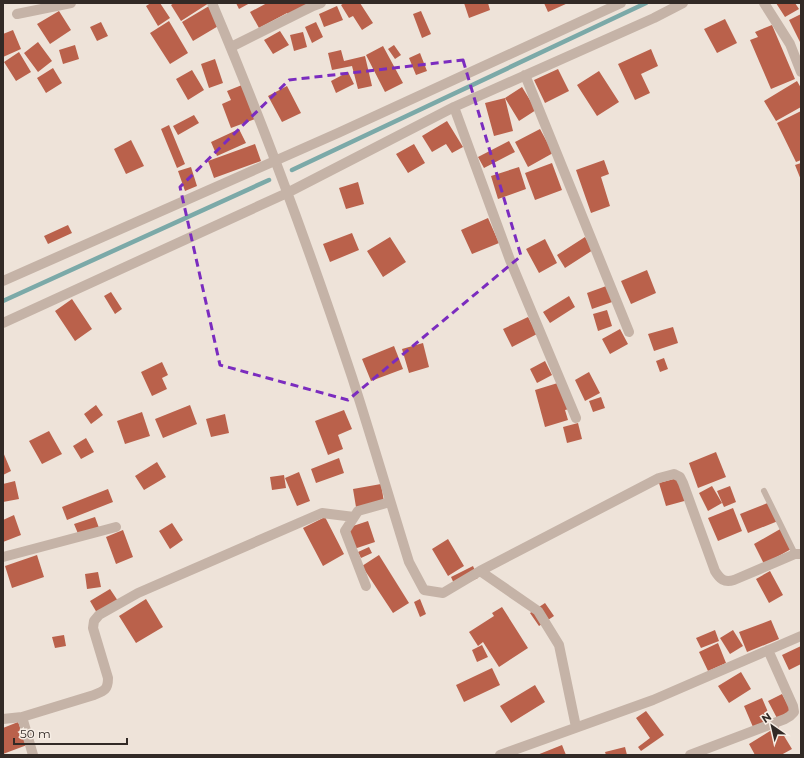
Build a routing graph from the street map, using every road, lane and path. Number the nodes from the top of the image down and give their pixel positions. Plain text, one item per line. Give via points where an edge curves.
1 (71, 3) edge
2 (212, 3) edge
3 (321, 3) edge
4 (621, 3) edge
5 (683, 3) edge
6 (764, 3) edge
7 (17, 14) dead end
8 (231, 47) junction
9 (801, 72) edge
10 (525, 75) junction
11 (454, 107) junction
12 (274, 160) junction
13 (287, 193) junction
14 (3, 281) edge
15 (3, 323) edge
16 (629, 332) dead end
17 (576, 418) dead end
18 (764, 491) dead end
19 (390, 502) junction
20 (354, 516) junction
21 (116, 527) dead end
22 (798, 554) edge
23 (3, 557) edge
24 (480, 571) junction
25 (366, 586) dead end
26 (801, 636) edge
27 (768, 650) junction
28 (22, 717) junction
29 (3, 719) edge
30 (576, 728) junction
31 (33, 755) edge
32 (500, 755) edge
33 (690, 755) edge

1 - 7 street
2 - 8 street
3 - 8 street
4 - 12 street
5 - 10 street
6 - 9 street via 790,44
8 - 12 street
10 - 11 street
10 - 16 street
11 - 13 street
11 - 17 street via 510,260
12 - 13 street
12 - 14 street
13 - 15 street
13 - 19 street via 352,378
18 - 22 lane
19 - 20 street via 358,511
19 - 24 street via 409,562 424,590 443,593
20 - 25 street via 345,531
20 - 28 street via 322,513 138,594 99,615 94,621 94,628 108,685 94,695
21 - 23 street
22 - 24 street via 729,582 723,580 715,571 683,482 674,474 659,478
24 - 30 street via 538,611 558,645
26 - 27 street
27 - 30 street via 653,700
27 - 33 street via 794,712 785,719
28 - 29 street
28 - 31 street
30 - 32 street

